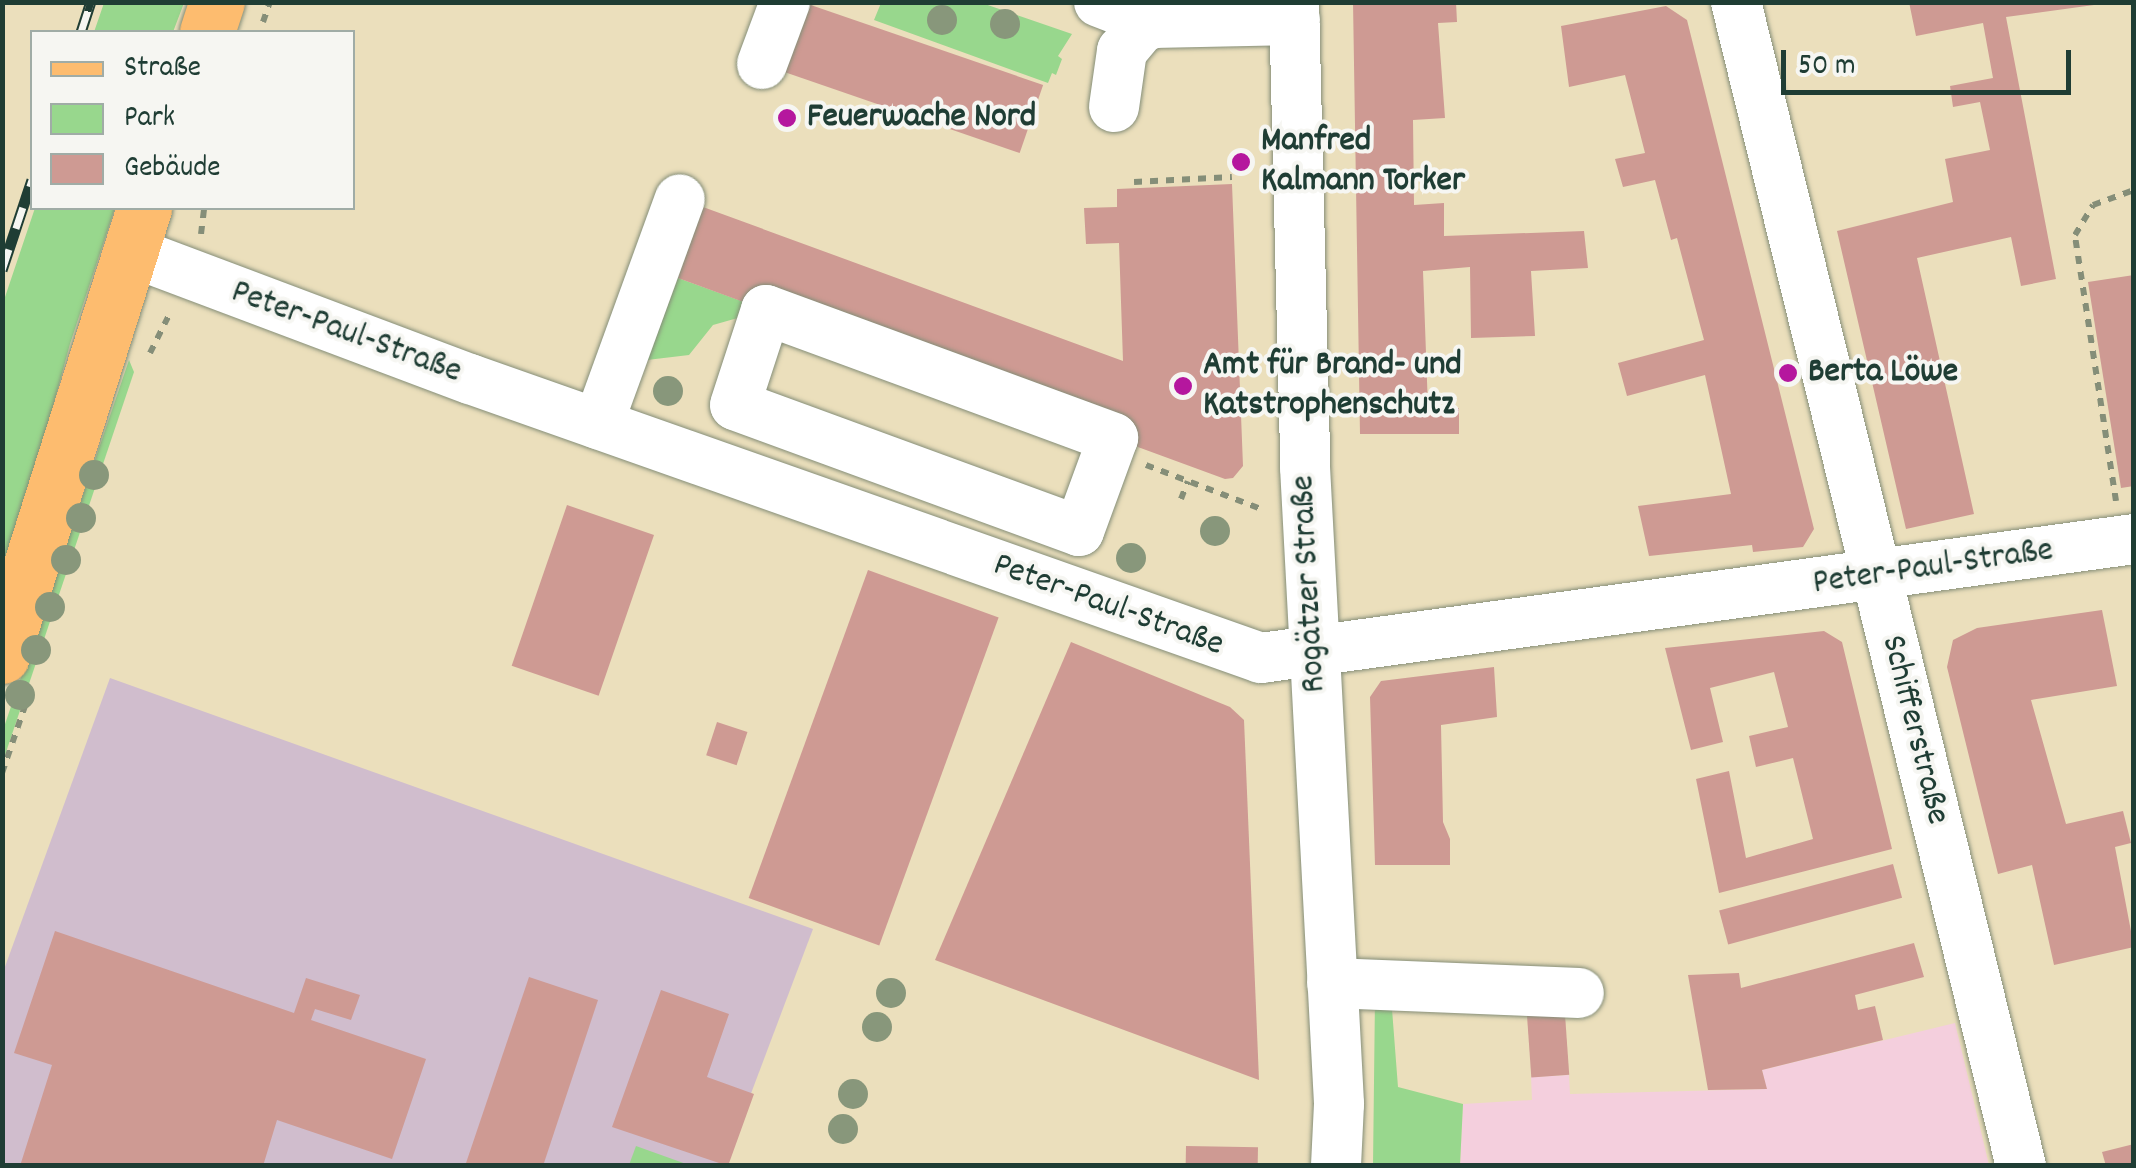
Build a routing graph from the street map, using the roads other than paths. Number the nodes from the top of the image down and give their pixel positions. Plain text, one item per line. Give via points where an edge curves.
1 (218, 2) edge
2 (785, 2) edge
3 (1099, 2) edge
4 (1736, 2) edge
5 (1295, 11) edge
6 (1154, 22) junction
7 (208, 30) edge
8 (762, 64) dead end
9 (1114, 108) dead end
10 (680, 198) dead end
11 (136, 229) edge
12 (598, 424) junction
13 (912, 469) junction
14 (890, 528) junction
15 (2128, 540) edge
16 (1876, 576) junction
17 (1313, 650) junction
18 (2, 656) edge
19 (1332, 983) junction
20 (1580, 993) dead end
21 (1336, 1166) edge
22 (2021, 1166) edge

1 - 7 main road
2 - 8 street
3 - 6 street
4 - 16 street, Schifferstraße
5 - 6 street
5 - 17 street, Rogätzer Straße
6 - 9 street via 1133,34 1122,51
10 - 12 street
11 - 12 street, Peter-Paul-Straße
11 - 18 main road
12 - 14 street, Peter-Paul-Straße
13 - 13 street via 735,405 766,310 1113,438 1079,531
13 - 14 street
14 - 17 street, Peter-Paul-Straße via 1238,653 1261,658
15 - 16 street, Peter-Paul-Straße
16 - 17 street, Peter-Paul-Straße
16 - 22 street, Schifferstraße
17 - 19 street, Rogätzer Straße
19 - 20 street
19 - 21 street, Rogätzer Straße

